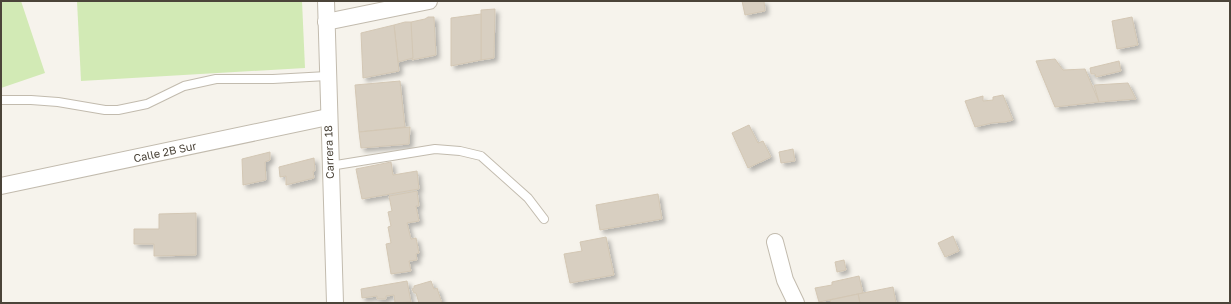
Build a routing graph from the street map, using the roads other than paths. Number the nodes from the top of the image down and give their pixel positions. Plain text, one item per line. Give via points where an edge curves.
1 (326, 1) edge
2 (429, 1) edge
3 (326, 22) junction
4 (327, 76) junction
5 (1, 100) edge
6 (328, 117) junction
7 (330, 166) junction
8 (1, 186) edge
9 (544, 219) dead end
10 (775, 242) dead end
11 (335, 303) edge
12 (796, 303) edge

1 - 3 street, Carrera 18
2 - 3 street
3 - 4 street, Carrera 18
4 - 5 lane via 216,78 184,86 147,104 118,110 58,102
4 - 6 street, Carrera 18
6 - 7 street, Carrera 18
6 - 8 street, Calle 2B Sur
7 - 9 lane via 435,149 481,156 528,198
7 - 11 street, Carrera 18
10 - 12 street via 785,280

